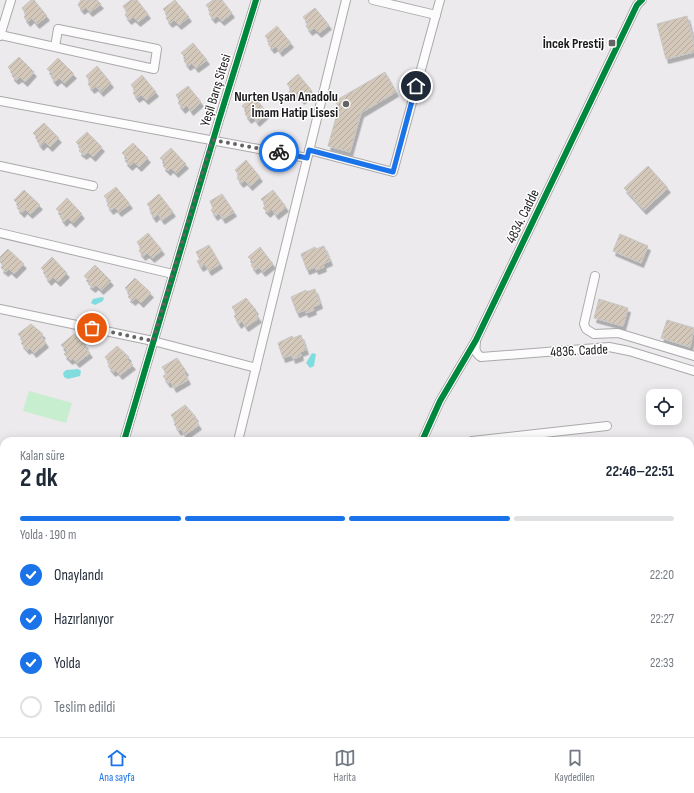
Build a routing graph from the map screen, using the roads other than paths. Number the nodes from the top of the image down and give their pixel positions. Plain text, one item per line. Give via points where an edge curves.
1 (11, 0) edge
2 (256, 0) edge
3 (346, 0) edge
4 (374, 0) edge
5 (440, 0) edge
6 (642, 0) edge
7 (436, 15) junction
8 (0, 35) edge
9 (54, 46) junction
10 (0, 101) edge
11 (212, 140) junction
12 (308, 154) junction
13 (0, 166) edge
14 (93, 186) dead end
15 (0, 233) edge
16 (173, 274) junction
17 (595, 276) dead end
18 (0, 309) edge
19 (476, 340) junction
20 (153, 341) junction
21 (694, 356) edge
22 (256, 368) junction
23 (694, 371) edge
24 (607, 426) dead end
25 (125, 437) edge
26 (239, 437) edge
27 (424, 437) edge
28 (508, 437) edge

1 - 8 street
2 - 11 street, Yeşil Barış Sitesi
3 - 12 street
4 - 7 street
5 - 7 street
6 - 19 street, 4834. Cadde via 637,5
7 - 12 street via 393,172
8 - 9 street
9 - 9 street via 154,69 157,49 58,28
10 - 11 street
11 - 12 street
11 - 16 street, Yeşil Barış Sitesi
12 - 22 street
13 - 14 street
15 - 16 street
16 - 20 street, Yeşil Barış Sitesi
17 - 21 street via 584,324 590,333 618,333
18 - 20 street
19 - 23 street, 4836. Cadde via 476,354 481,357 609,347
19 - 27 street, 4834. Cadde via 440,401
20 - 22 street
20 - 25 street, Yeşil Barış Sitesi
22 - 26 street
24 - 28 street

